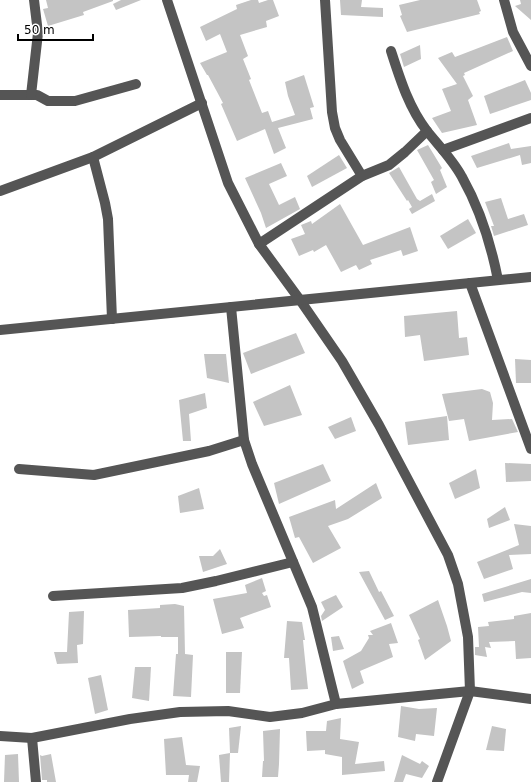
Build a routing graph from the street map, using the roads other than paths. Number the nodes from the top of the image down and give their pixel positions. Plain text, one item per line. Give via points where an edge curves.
1 (34, 0) edge
2 (167, 0) edge
3 (325, 0) edge
4 (504, 0) edge
5 (391, 51) dead end
6 (531, 66) edge
7 (136, 84) dead end
8 (0, 94) edge
9 (31, 95) junction
10 (202, 103) junction
11 (531, 118) edge
12 (426, 131) junction
13 (443, 150) junction
14 (93, 156) junction
15 (362, 176) junction
16 (0, 191) edge
17 (259, 244) junction
18 (531, 277) edge
19 (498, 280) junction
20 (470, 283) junction
21 (300, 300) junction
22 (232, 307) junction
23 (112, 319) junction
24 (0, 330) edge
25 (244, 440) junction
26 (531, 449) edge
27 (19, 469) dead end
28 (293, 562) junction
29 (53, 596) dead end
30 (470, 691) junction
31 (531, 699) edge
32 (336, 704) junction
33 (0, 736) edge
34 (32, 738) junction
35 (36, 782) edge
36 (437, 782) edge

1 - 9 street via 38,33
2 - 10 street
3 - 15 street via 335,128
4 - 6 street via 513,32
5 - 12 street via 402,86
7 - 9 street via 75,101 48,101 37,94
8 - 9 street
10 - 14 street
10 - 17 street via 228,183
11 - 13 street
12 - 13 street
12 - 15 street via 389,165
13 - 19 street via 462,175 477,205
14 - 16 street
14 - 23 street via 108,219
15 - 17 street
17 - 21 street
18 - 19 street
19 - 20 street
20 - 21 street
20 - 26 street
21 - 22 street
21 - 30 street via 342,361 448,555 458,584 468,637
22 - 23 street
22 - 25 street
23 - 24 street
25 - 27 street via 209,451 94,475
25 - 28 street
28 - 29 street via 182,588
28 - 32 street via 312,607
30 - 31 street
30 - 32 street
30 - 36 street
32 - 34 street via 302,713 270,717 228,712 180,712
33 - 34 street
34 - 35 street

